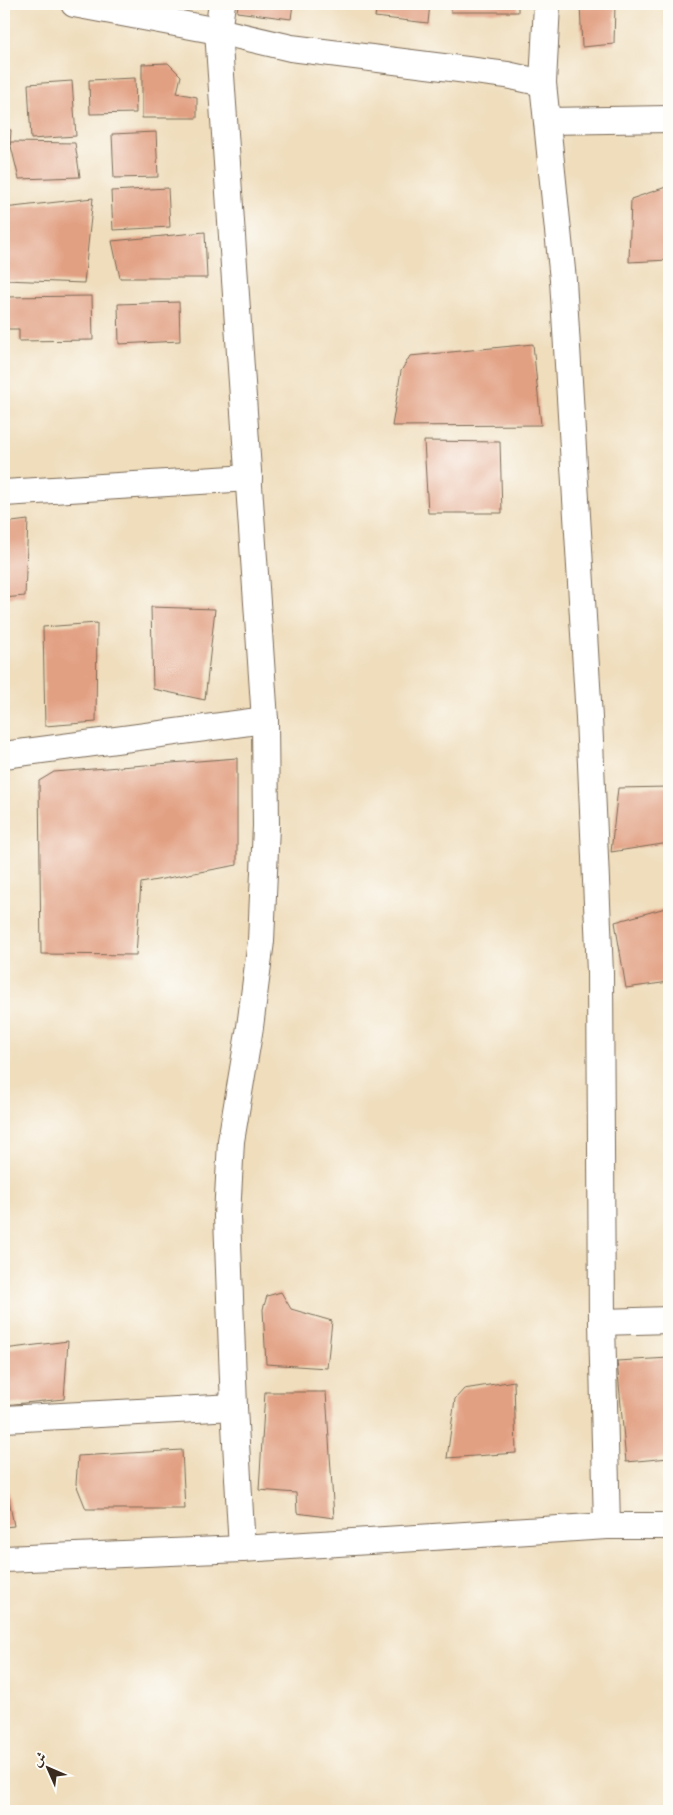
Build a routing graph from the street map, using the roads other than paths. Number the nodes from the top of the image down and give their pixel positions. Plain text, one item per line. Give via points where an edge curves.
1 (74, 4) edge
2 (222, 4) edge
3 (547, 4) edge
4 (218, 31) junction
5 (543, 83) junction
6 (669, 119) edge
7 (547, 121) junction
8 (249, 478) junction
9 (4, 493) edge
10 (265, 720) junction
11 (4, 755) edge
12 (669, 1320) edge
13 (602, 1322) junction
14 (234, 1407) junction
15 (4, 1419) edge
16 (608, 1526) junction
17 (669, 1526) edge
18 (242, 1548) junction
19 (4, 1558) edge

1 - 4 street
2 - 4 street
3 - 5 street
4 - 5 street via 291,48 507,75
4 - 8 street
5 - 7 street
6 - 7 street
7 - 13 street via 563,280 589,718 600,973
8 - 9 street
8 - 10 street
10 - 11 street
10 - 14 street via 266,826 261,941 228,1172
12 - 13 street
13 - 16 street
14 - 15 street
14 - 18 street
16 - 17 street
16 - 18 street
18 - 19 street

